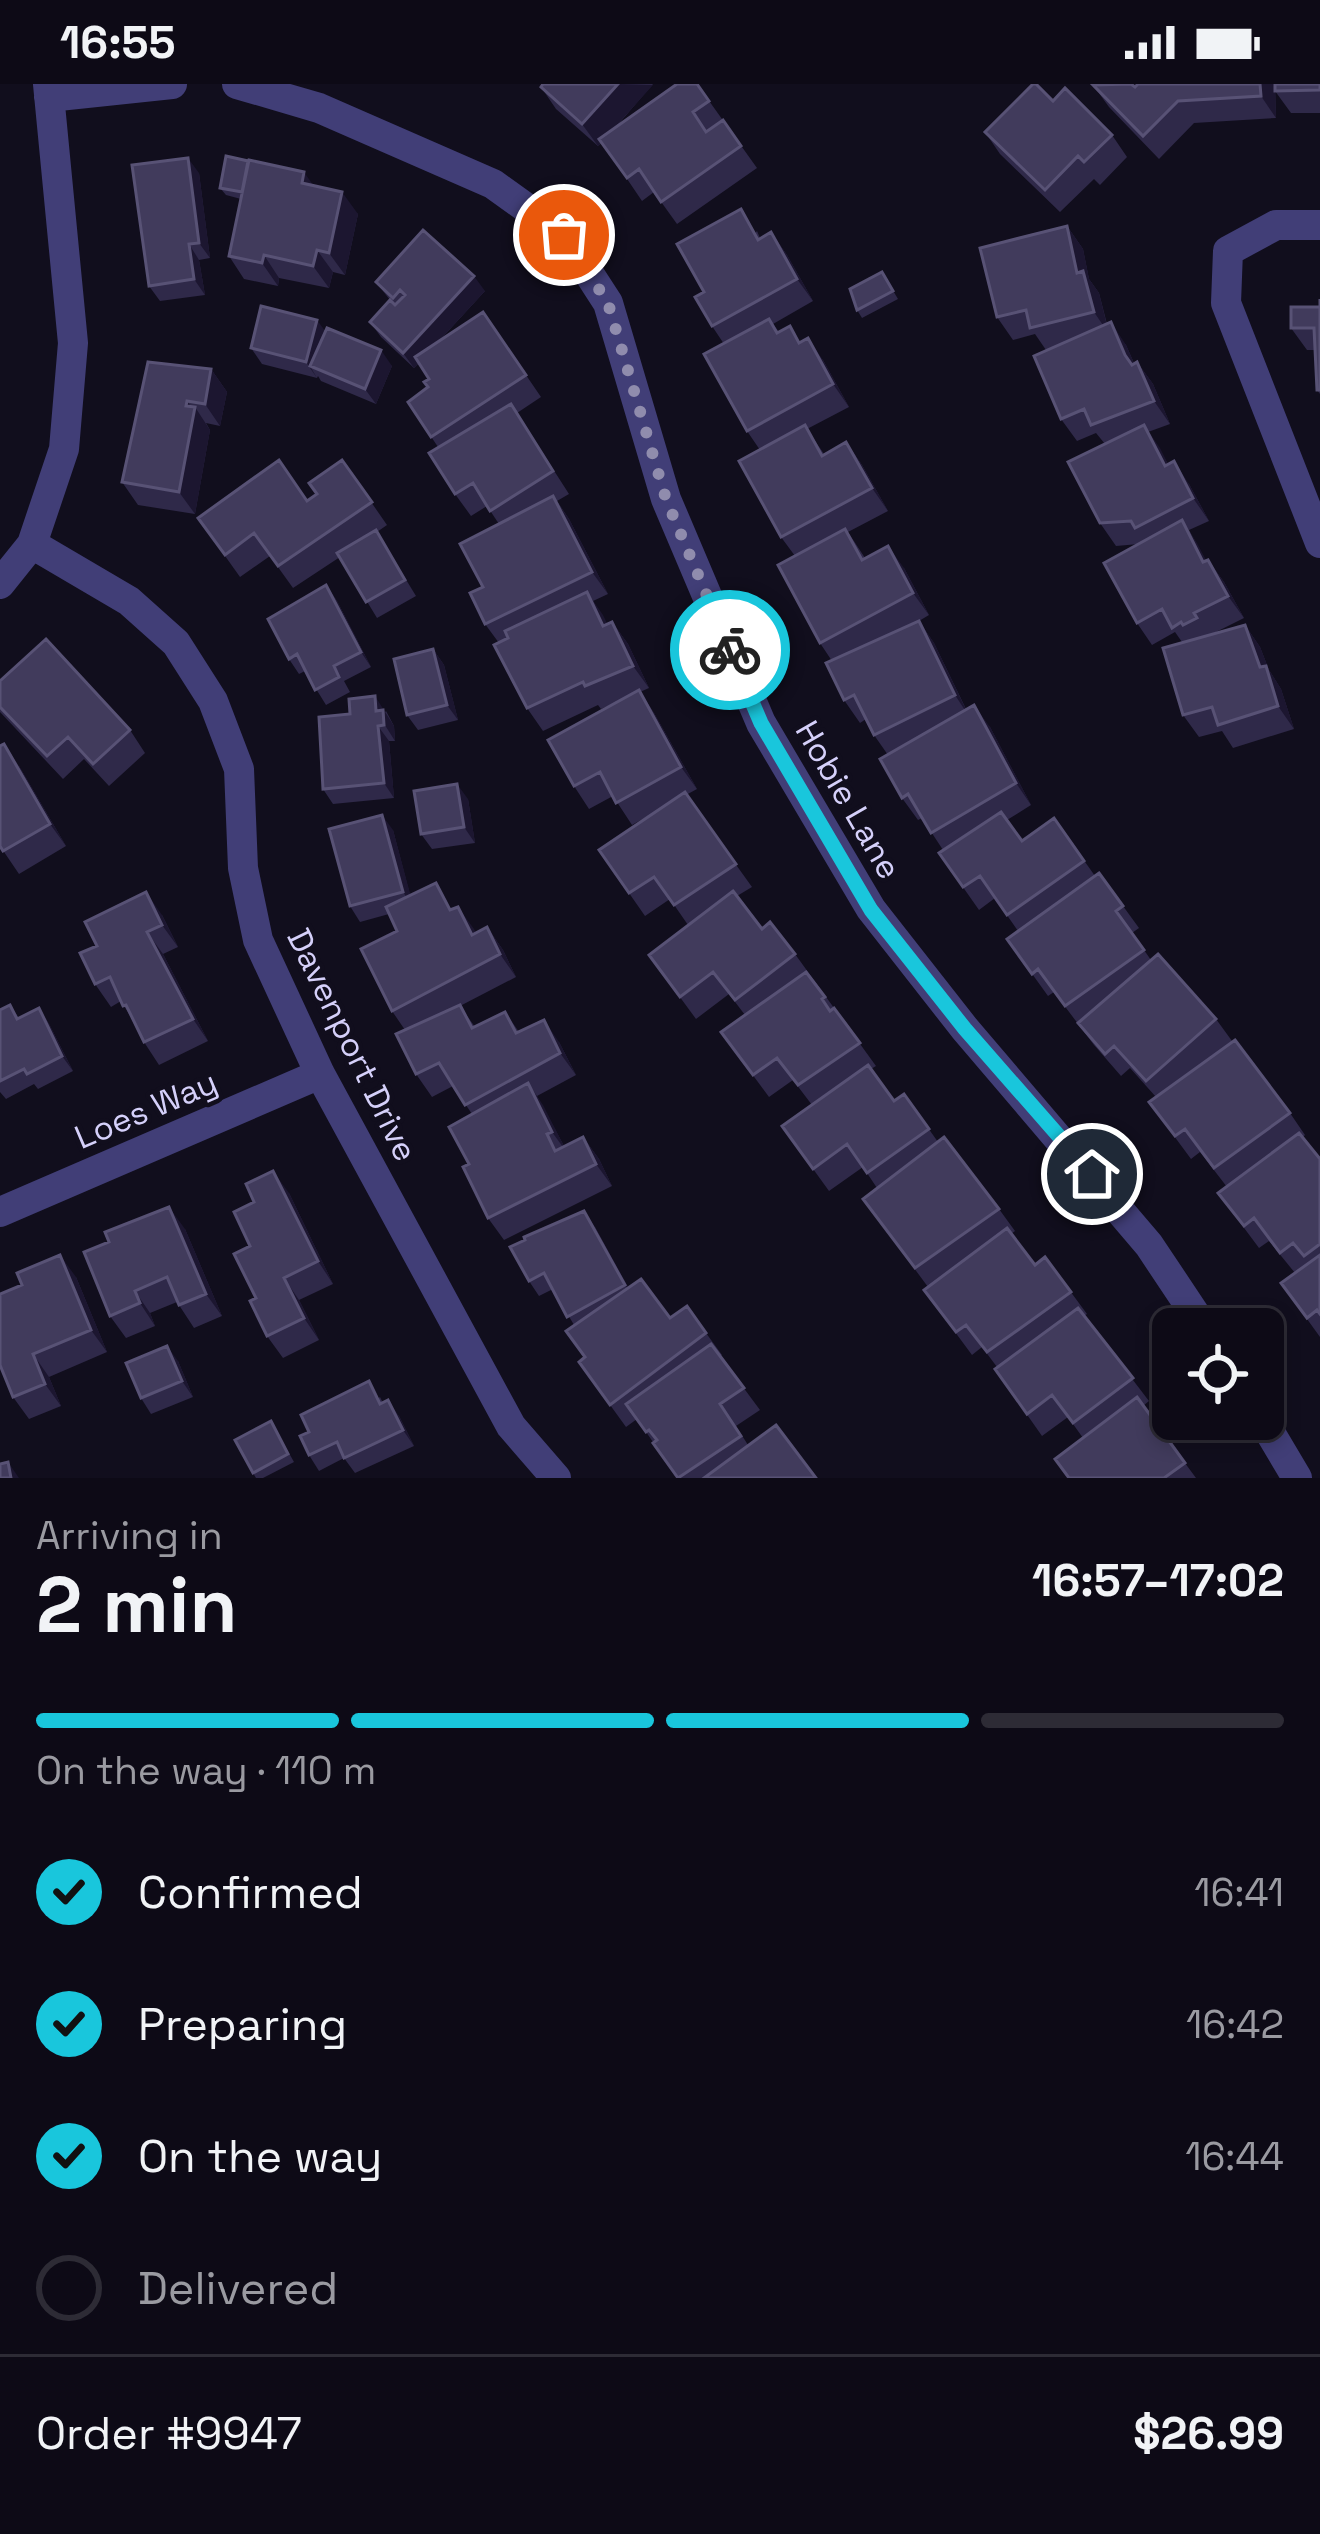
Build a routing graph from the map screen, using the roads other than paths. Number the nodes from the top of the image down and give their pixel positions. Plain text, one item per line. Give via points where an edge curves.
1 (172, 84) edge
2 (236, 84) edge
3 (49, 90) edge
4 (1320, 225) edge
5 (1320, 543) edge
6 (32, 544) junction
7 (0, 584) edge
8 (320, 1074) junction
9 (0, 1212) edge
10 (1191, 1308) edge
11 (1275, 1440) edge
12 (556, 1478) edge
13 (1298, 1478) edge

1 - 3 street
2 - 10 street, Hobie Lane via 319,109 493,184 564,235 608,303 666,499 761,723 871,910 1149,1245
3 - 6 street via 74,344 64,449
4 - 5 street via 1276,225 1228,251 1226,303
6 - 7 street
6 - 8 street, Davenport Drive via 129,601 176,643 213,700 239,769 243,868 258,940
8 - 9 street, Loes Way
8 - 12 street, Davenport Drive via 511,1426
11 - 13 street

